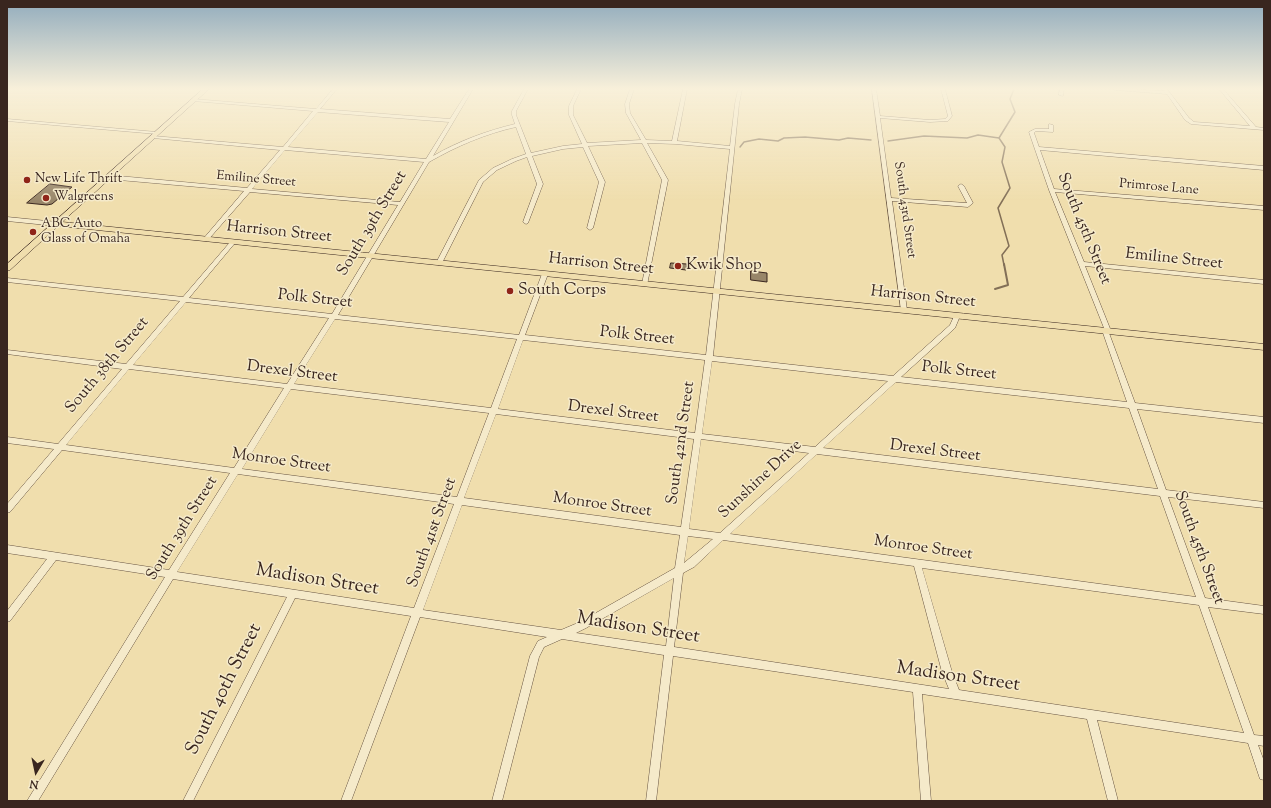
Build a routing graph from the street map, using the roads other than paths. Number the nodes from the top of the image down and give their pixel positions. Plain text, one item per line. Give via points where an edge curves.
1 (73, 127) edge
2 (164, 127) edge
3 (302, 127) edge
4 (448, 127) edge
5 (507, 127) edge
6 (518, 127) edge
7 (578, 127) edge
8 (636, 127) edge
9 (677, 127) edge
10 (735, 127) edge
11 (879, 127) edge
12 (1051, 127) edge
13 (1231, 127) edge
14 (1254, 128) joint
15 (1264, 129) edge
16 (155, 135) junction
17 (645, 142) junction
18 (674, 143) junction
19 (586, 145) junction
20 (284, 148) junction
21 (733, 148) junction
22 (1036, 148) junction
23 (528, 155) junction
24 (428, 160) junction
25 (1264, 168) edge
26 (108, 177) junction
27 (961, 186) dead end
28 (248, 190) junction
29 (1052, 190) junction
30 (890, 199) junction
31 (402, 204) junction
32 (1264, 208) edge
33 (7, 219) edge
34 (526, 222) dead end
35 (56, 224) junction
36 (590, 228) dead end
37 (206, 240) junction
38 (233, 242) junction
39 (371, 256) junction
40 (439, 263) junction
41 (1081, 264) junction
42 (7, 268) edge
43 (544, 274) junction
44 (7, 280) edge
45 (1264, 282) edge
46 (645, 284) junction
47 (717, 291) junction
48 (184, 299) junction
49 (904, 310) junction
50 (334, 316) junction
51 (957, 316) junction
52 (1107, 331) junction
53 (520, 338) junction
54 (1264, 347) edge
55 (7, 352) edge
56 (709, 359) junction
57 (128, 367) junction
58 (894, 379) junction
59 (289, 386) junction
60 (1131, 405) junction
61 (492, 412) junction
62 (1264, 420) edge
63 (698, 437) junction
64 (7, 440) edge
65 (60, 448) junction
66 (815, 451) junction
67 (236, 471) junction
68 (1162, 493) junction
69 (459, 502) junction
70 (1264, 506) edge
71 (7, 510) edge
72 (684, 532) junction
73 (721, 537) junction
74 (7, 549) edge
75 (54, 556) junction
76 (917, 563) junction
77 (680, 571) junction
78 (171, 574) junction
79 (293, 594) junction
80 (1202, 601) junction
81 (1264, 610) edge
82 (417, 613) junction
83 (7, 618) edge
84 (562, 635) junction
85 (670, 652) junction
86 (917, 689) junction
87 (956, 694) junction
88 (1091, 715) junction
89 (1251, 739) junction
90 (1264, 741) edge
91 (1264, 775) edge
92 (32, 801) edge
93 (188, 801) edge
94 (346, 801) edge
95 (497, 801) edge
96 (651, 801) edge
97 (926, 801) edge
98 (1113, 801) edge

1 - 16 street
2 - 16 main road
3 - 20 street
4 - 24 street, South 39th Street
5 - 24 street via 464,140
6 - 23 street
7 - 19 street
8 - 17 street
9 - 18 street
10 - 21 street, South 42nd Street
11 - 30 street, South 43rd Street
12 - 22 street, South 45th Street via 1051,131 1031,131
13 - 14 street
14 - 15 street
16 - 20 street
16 - 26 main road
17 - 18 street
17 - 19 street
17 - 46 street via 665,180 665,185
18 - 21 street
19 - 23 street
19 - 36 street via 602,182
20 - 24 street
20 - 28 street
21 - 47 street, South 42nd Street
22 - 25 street
22 - 29 street, South 45th Street
23 - 34 street via 540,184
23 - 40 street via 504,163 484,177
24 - 31 street, South 39th Street
26 - 28 street, Emiline Street
26 - 35 main road
27 - 30 street via 968,197 968,205
28 - 31 street, Emiline Street
28 - 37 street
29 - 32 street, Primrose Lane
29 - 41 street, South 45th Street
30 - 49 street, South 43rd Street
31 - 39 street, South 39th Street
33 - 35 street, Harrison Street
35 - 37 main road, Harrison Street
35 - 42 main road
37 - 38 main road, Harrison Street
38 - 39 main road, Harrison Street
38 - 48 street, South 38th Street
39 - 40 main road, Harrison Street
39 - 50 street, South 39th Street
40 - 43 main road, Harrison Street
41 - 45 street, Emiline Street
41 - 52 street, South 45th Street
43 - 46 main road, Harrison Street
43 - 53 street, South 41st Street
44 - 48 street, Polk Street
46 - 47 main road, Harrison Street
47 - 49 main road, Harrison Street
47 - 56 street, South 42nd Street
48 - 50 street, Polk Street
48 - 57 street, South 38th Street
49 - 51 main road, Harrison Street
50 - 53 street, Polk Street
50 - 59 street, South 39th Street
51 - 52 main road, Harrison Street
51 - 58 street, Sunshine Drive via 953,326
52 - 54 main road, Harrison Street
52 - 60 street, South 45th Street
53 - 56 street, Polk Street
53 - 61 street, South 41st Street
55 - 57 street, Drexel Street
56 - 58 street, Polk Street
56 - 63 street, South 42nd Street
57 - 59 street, Drexel Street
57 - 65 street, South 38th Street
58 - 60 street, Polk Street
58 - 66 street, Sunshine Drive
59 - 61 street, Drexel Street
59 - 67 street, South 39th Street
60 - 62 street, Polk Street
60 - 68 street, South 45th Street
61 - 63 street, Drexel Street
61 - 69 street, South 41st Street
63 - 66 street, Drexel Street
63 - 72 street, South 42nd Street
64 - 65 street, Monroe Street
65 - 67 street, Monroe Street
65 - 71 street, South 38th Street
66 - 68 street, Drexel Street
66 - 73 street, Sunshine Drive
67 - 69 street, Monroe Street
67 - 78 street, South 39th Street
68 - 70 street, Drexel Street
68 - 80 street, South 45th Street
69 - 72 street, Monroe Street
69 - 82 street, South 41st Street
72 - 73 street, Monroe Street
72 - 77 street, South 42nd Street
73 - 76 street, Monroe Street
73 - 77 street, Sunshine Drive
74 - 75 street, Madison Street
75 - 78 street, Madison Street
75 - 83 street
76 - 80 street, Monroe Street
76 - 87 street via 947,672
77 - 84 street, Sunshine Drive
77 - 85 street, South 42nd Street
78 - 79 street, Madison Street
78 - 92 street, South 39th Street
79 - 82 street, Madison Street
79 - 93 street, South 40th Street
80 - 81 street, Monroe Street
80 - 89 street, South 45th Street
82 - 84 street, Madison Street
82 - 94 street, South 41st Street
84 - 85 street, Madison Street
84 - 95 street, Sunshine Drive via 541,644 535,656
85 - 86 street, Madison Street
85 - 96 street, South 42nd Street
86 - 87 street, Madison Street
86 - 97 street
87 - 88 street, Madison Street
88 - 89 street, Madison Street
88 - 98 street
89 - 90 street, Madison Street
89 - 91 street, South 45th Street

